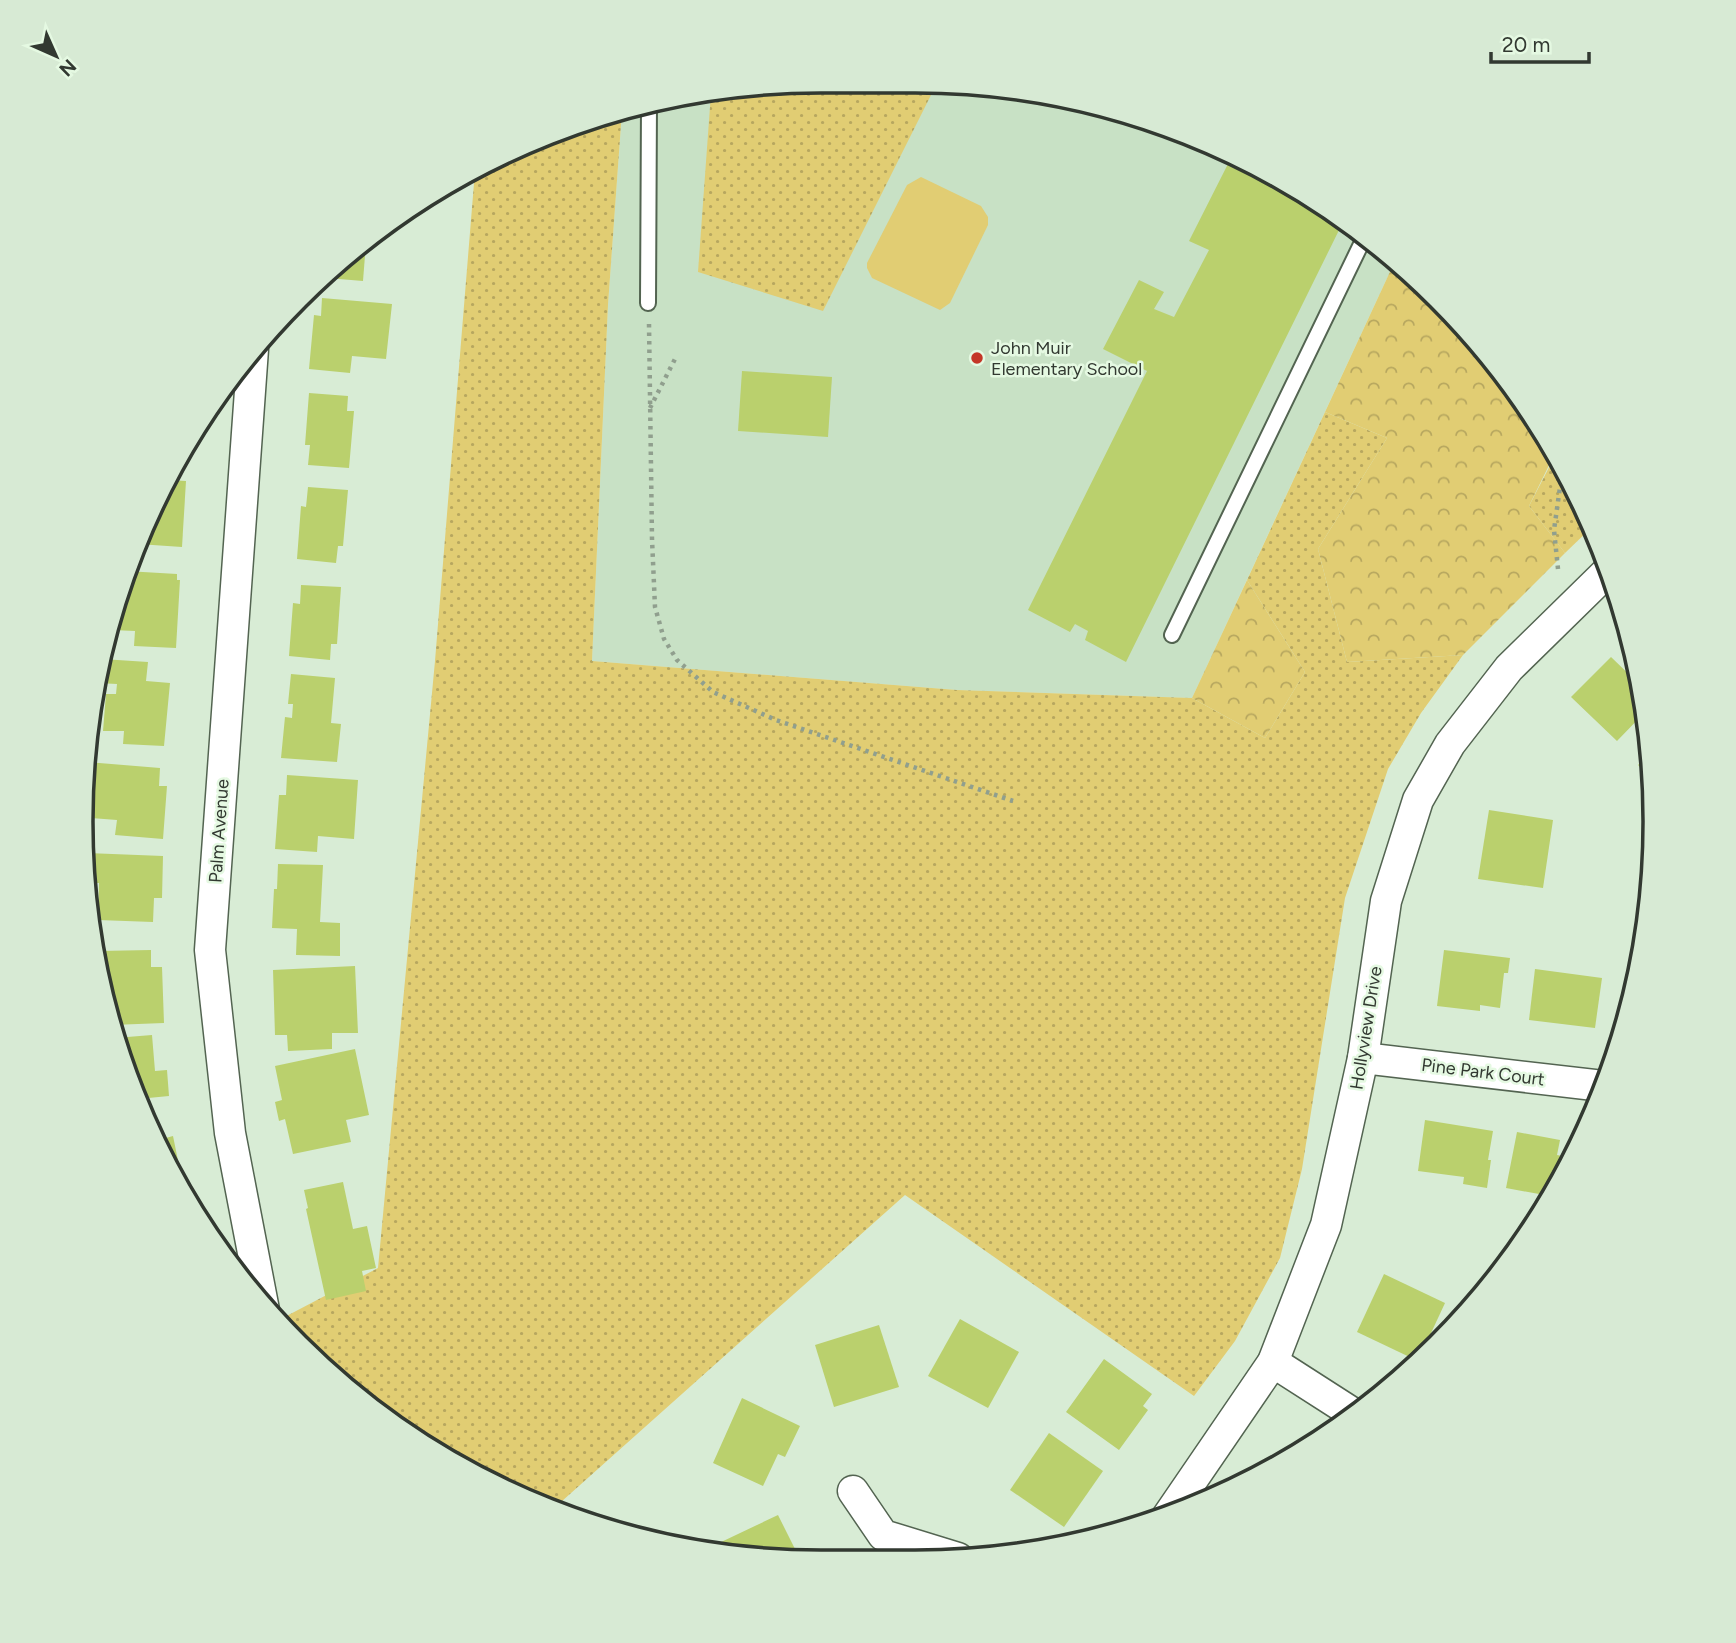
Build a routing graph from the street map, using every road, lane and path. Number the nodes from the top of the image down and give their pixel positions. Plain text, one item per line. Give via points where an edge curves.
1 (649, 114) edge
2 (1361, 245) edge
3 (648, 303) joint
4 (675, 359) dead end
5 (252, 368) edge
6 (650, 408) junction
7 (1560, 484) edge
8 (1558, 569) dead end
9 (1602, 578) edge
10 (1172, 635) dead end
11 (1013, 801) dead end
12 (1363, 1058) junction
13 (1594, 1085) edge
14 (259, 1284) edge
15 (1273, 1362) junction
16 (1346, 1409) edge
17 (853, 1491) dead end
18 (1178, 1501) edge
19 (931, 1550) edge

1 - 3 lane
2 - 10 lane
3 - 6 path
4 - 6 path
5 - 14 street, Palm Avenue via 210,950 230,1133
6 - 11 path via 655,607 664,639 677,660 713,692 776,720
7 - 8 path via 1554,530
9 - 12 street, Hollyview Drive via 1509,668 1450,744 1418,800 1386,901
12 - 13 street, Pine Park Court
12 - 15 street, Hollyview Drive via 1326,1225
15 - 16 street
15 - 18 street, Hollyview Drive
17 - 19 street via 883,1535

